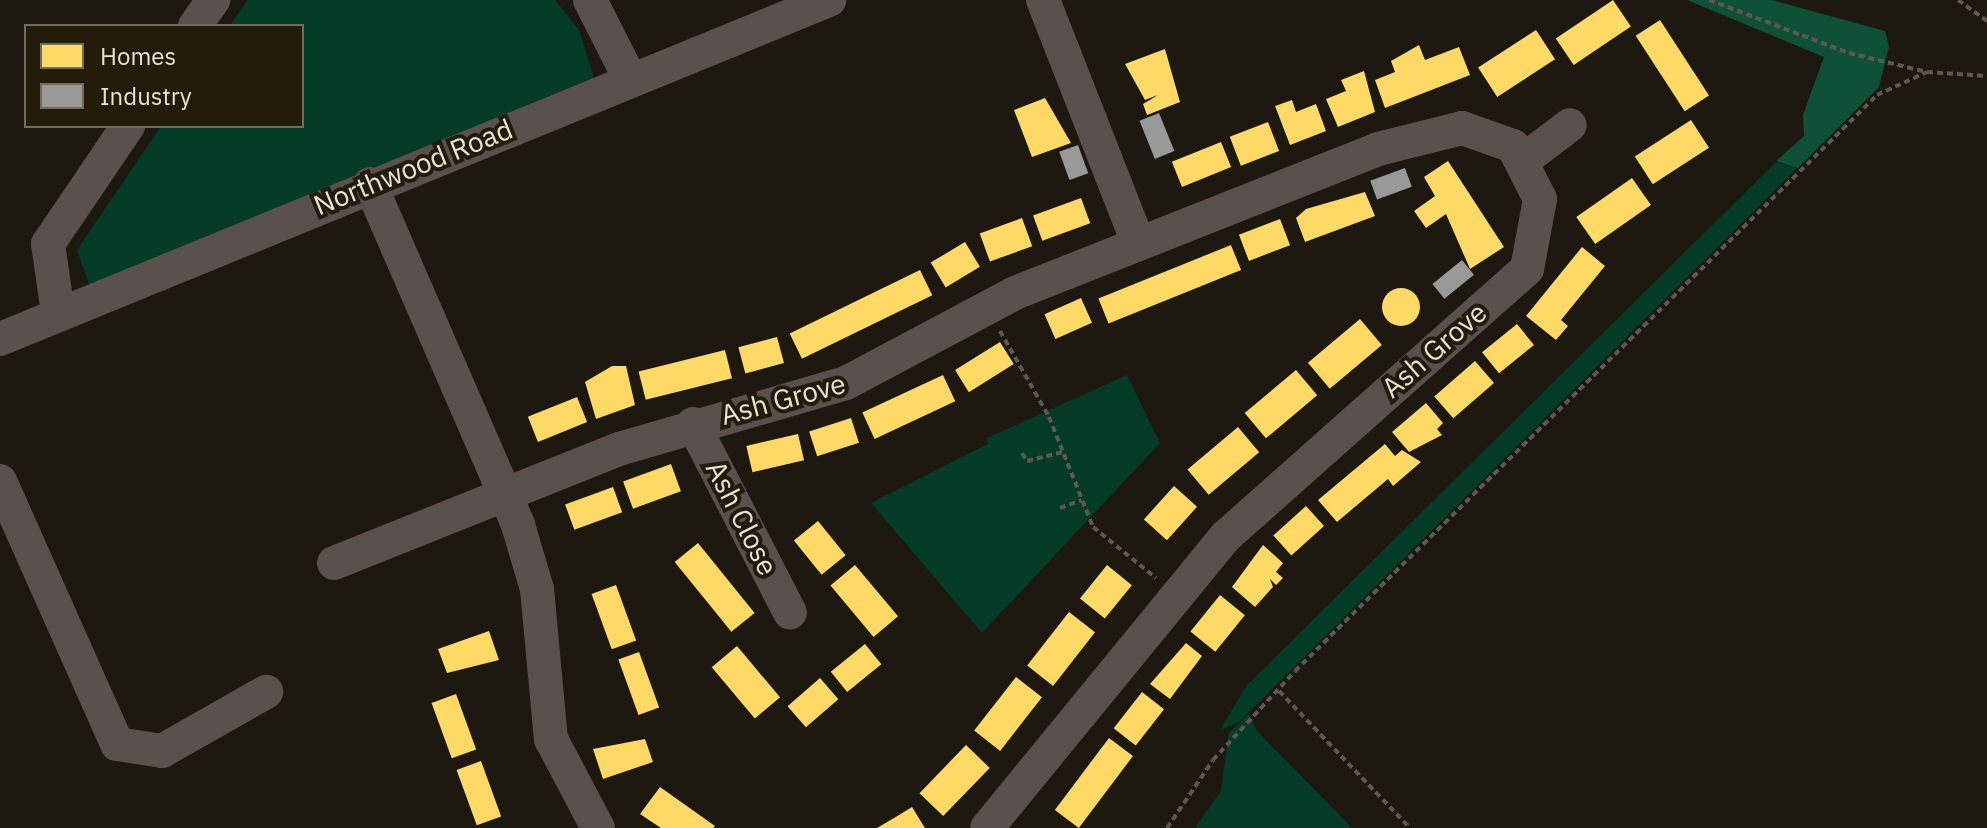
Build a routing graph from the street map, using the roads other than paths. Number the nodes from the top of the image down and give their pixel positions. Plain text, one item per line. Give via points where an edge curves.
1 (213, 0) edge
2 (590, 0) edge
3 (829, 0) edge
4 (1043, 0) edge
5 (196, 24) edge
6 (630, 79) junction
7 (1571, 126) dead end
8 (127, 128) edge
9 (1525, 159) junction
10 (370, 184) junction
11 (1138, 242) junction
12 (58, 313) junction
13 (0, 339) edge
14 (693, 424) junction
15 (0, 481) edge
16 (505, 493) junction
17 (334, 563) dead end
18 (790, 613) dead end
19 (266, 692) dead end
20 (598, 828) edge
21 (987, 828) edge

1 - 5 street
2 - 6 street
3 - 6 street, Northwood Road
4 - 11 street
6 - 10 street, Northwood Road
7 - 9 street
8 - 12 street via 48,244
9 - 11 street, Ash Grove via 1480,130 1439,129
9 - 21 street, Ash Grove via 1541,212 1527,269 1276,486 1177,595
10 - 12 street, Northwood Road
10 - 16 street
11 - 14 street, Ash Grove via 986,308 846,383
12 - 13 street, Northwood Road
14 - 16 street, Ash Grove
14 - 18 street, Ash Close
15 - 19 street via 117,744 162,751
16 - 17 street, Ash Grove
16 - 20 street via 537,589 551,739

